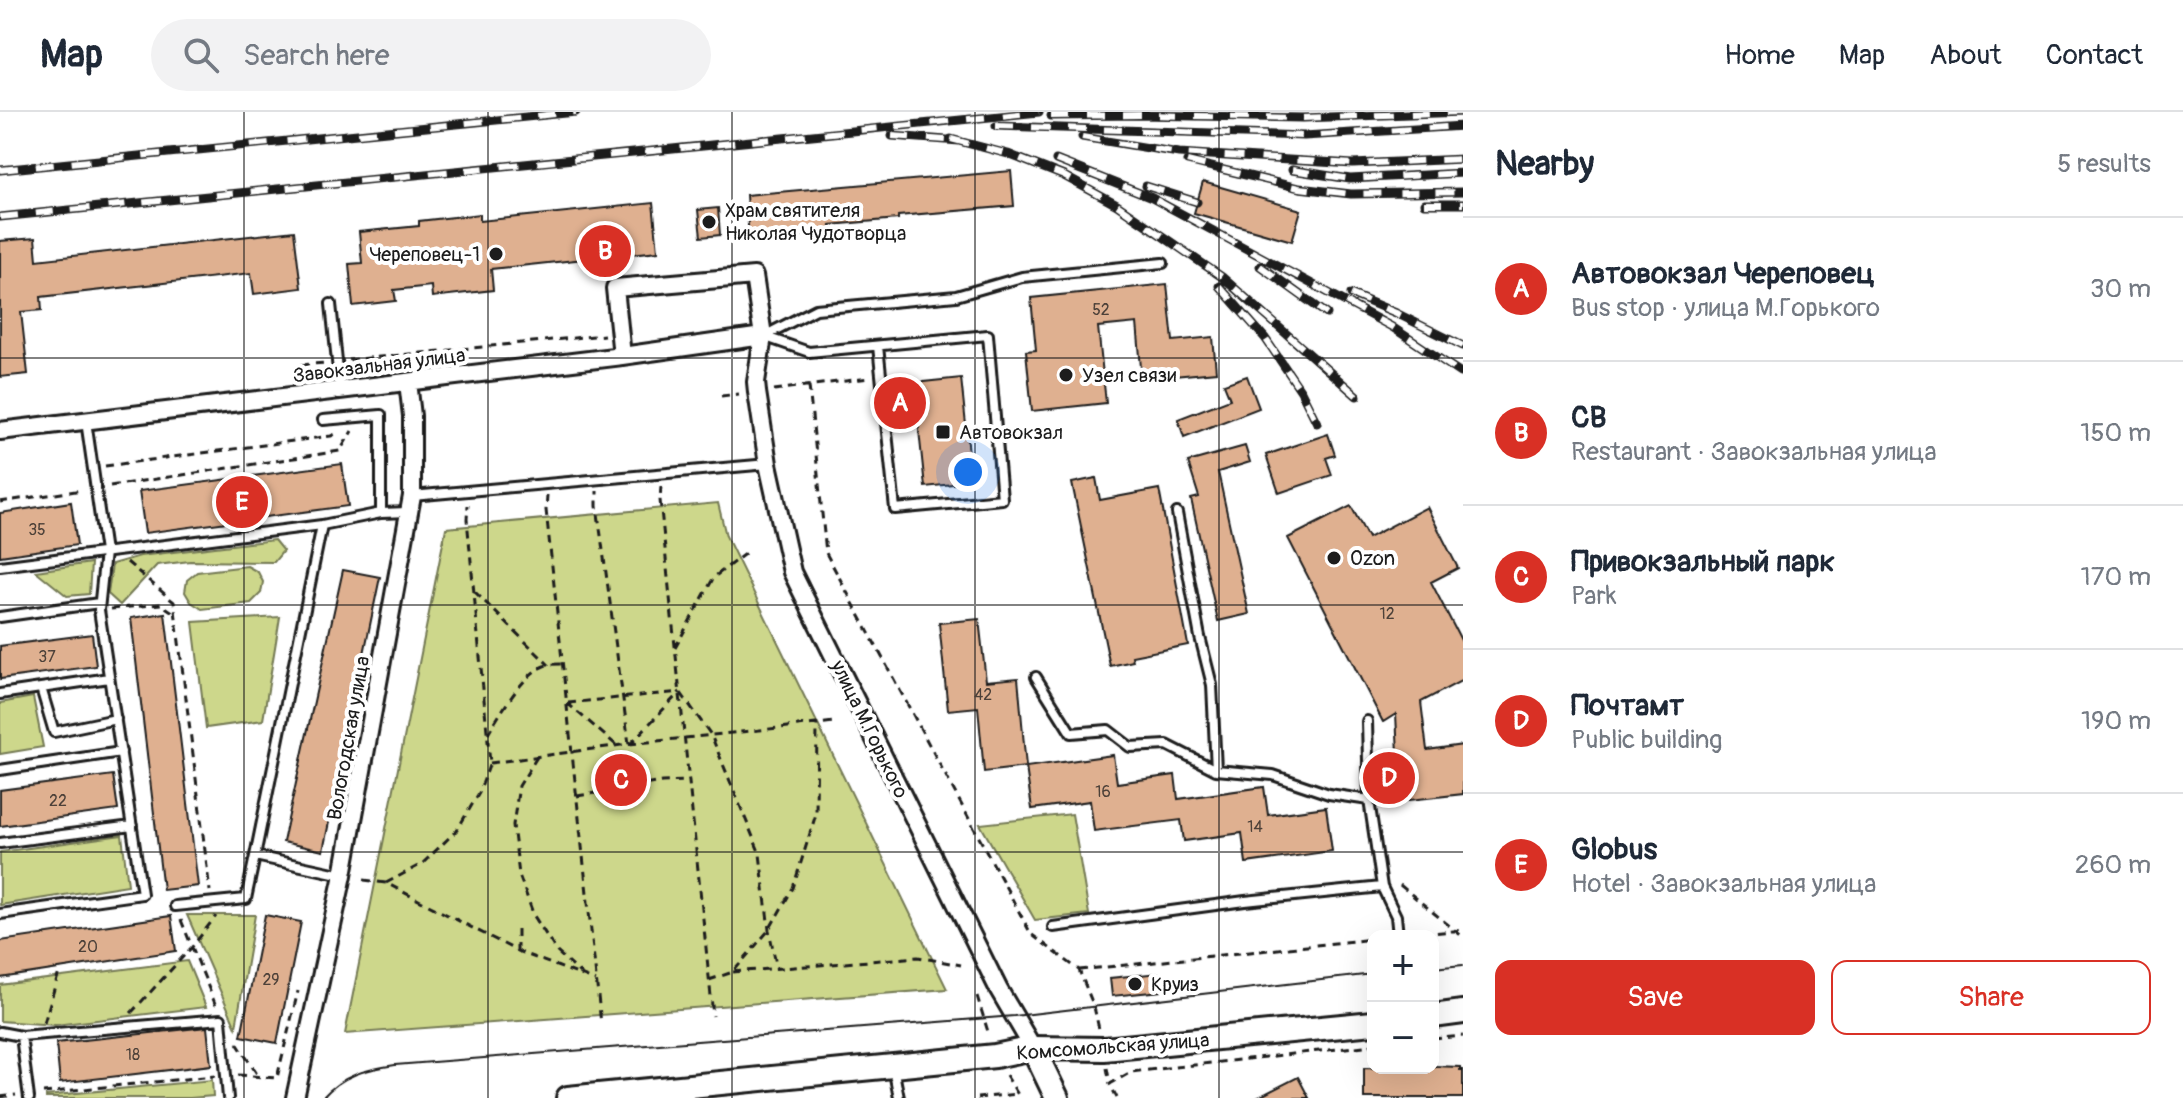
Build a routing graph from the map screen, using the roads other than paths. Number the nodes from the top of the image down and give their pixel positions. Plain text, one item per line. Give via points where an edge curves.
1 (1163, 263) dead end
2 (331, 304) dead end
3 (763, 336) junction
4 (878, 346) junction
5 (622, 356) junction
6 (408, 382) junction
7 (340, 391) junction
8 (86, 420) junction
9 (323, 420) dead end
10 (0, 431) edge
11 (768, 464) junction
12 (411, 504) junction
13 (381, 513) junction
14 (1177, 513) dead end
15 (322, 525) junction
16 (110, 552) junction
17 (0, 566) edge
18 (99, 607) junction
19 (0, 617) edge
20 (1036, 677) dead end
21 (109, 678) junction
22 (41, 688) junction
23 (0, 694) edge
24 (116, 719) junction
25 (1367, 721) dead end
26 (121, 752) junction
27 (0, 770) edge
28 (1216, 770) junction
29 (1369, 800) junction
30 (132, 826) junction
31 (0, 843) edge
32 (255, 856) junction
33 (343, 875) junction
34 (1382, 887) junction
35 (175, 906) road end
36 (0, 914) edge
37 (1053, 927) dead end
38 (1398, 930) edge
39 (1463, 1012) edge
40 (1439, 1015) edge
41 (1367, 1024) edge
42 (0, 1032) edge
43 (21, 1036) junction
44 (1033, 1048) junction
45 (893, 1066) junction
46 (28, 1096) edge
47 (596, 1097) edge
48 (228, 1098) edge
49 (295, 1098) edge
50 (568, 1098) edge
51 (899, 1098) edge
52 (1057, 1098) edge

1 - 3 lane via 1022,277 956,296 816,309
2 - 7 lane
3 - 4 lane via 809,352
3 - 5 street, Завокзальная улица
3 - 5 street, улица М.Горького via 754,276 615,288
3 - 11 street, улица М.Горького via 756,382
4 - 4 lane via 988,335 1002,499 895,509
5 - 6 street, Завокзальная улица
6 - 7 street, Завокзальная улица
6 - 12 street, Вологодская улица
7 - 8 street, Завокзальная улица
8 - 10 street, Завокзальная улица
8 - 16 lane
9 - 13 lane via 381,415
11 - 12 lane via 468,491
11 - 44 street, улица М.Горького via 792,572 992,976
12 - 13 lane
12 - 33 street, Вологодская улица
13 - 15 lane
14 - 28 lane via 1212,685
15 - 16 lane
15 - 32 lane
16 - 17 lane
16 - 18 lane
18 - 19 lane
18 - 21 lane
20 - 28 lane via 1071,733 1108,730 1130,747 1167,745
21 - 22 lane
21 - 24 lane
22 - 23 lane
22 - 24 lane via 54,732
24 - 26 lane
25 - 29 lane
26 - 27 lane
26 - 30 lane
28 - 29 lane via 1273,775 1329,794
29 - 34 lane
30 - 31 lane
30 - 36 lane via 142,894
32 - 33 lane
32 - 35 lane via 246,899
33 - 49 street, Вологодская улица
34 - 37 lane
34 - 38 lane
39 - 40 street
41 - 44 street, Комсомольская улица via 1104,1049
42 - 43 lane
43 - 46 lane
43 - 48 lane via 221,1019
44 - 45 street, Комсомольская улица
44 - 52 street, улица М.Горького
45 - 47 street, Комсомольская улица
45 - 51 lane
47 - 50 street, Комсомольская улица

